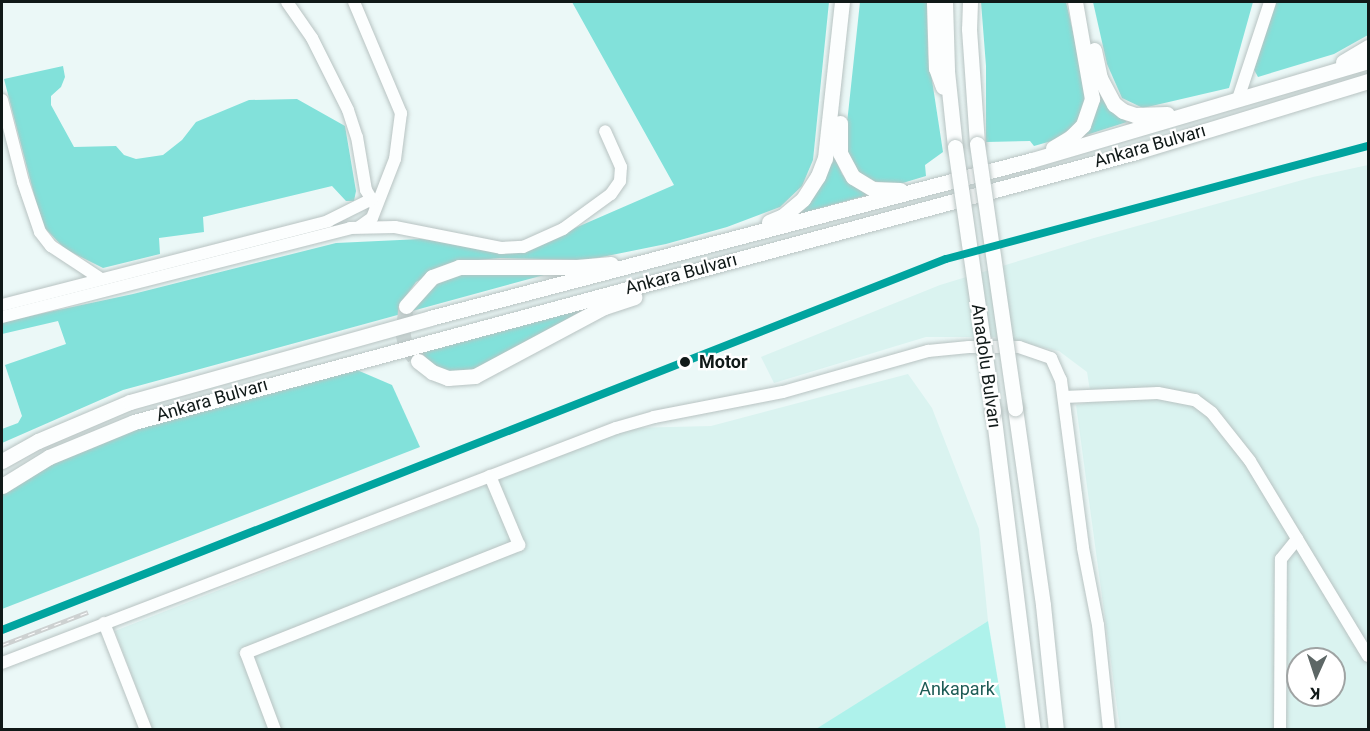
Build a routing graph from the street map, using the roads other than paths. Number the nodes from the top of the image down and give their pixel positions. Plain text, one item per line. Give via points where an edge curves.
1 (287, 2) edge
2 (354, 2) edge
3 (842, 2) edge
4 (852, 2) edge
5 (934, 2) edge
6 (945, 2) edge
7 (970, 2) edge
8 (978, 2) edge
9 (1075, 2) edge
10 (1084, 2) edge
11 (1270, 2) edge
12 (1368, 47) edge
13 (1368, 61) edge
14 (1323, 74) junction
15 (1368, 83) edge
16 (1238, 99) junction
17 (2, 100) edge
18 (951, 111) junction
19 (1191, 112) junction
20 (974, 114) junction
21 (606, 131) dead end
22 (1032, 160) junction
23 (921, 189) junction
24 (374, 203) junction
25 (359, 227) junction
26 (772, 250) junction
27 (669, 257) junction
28 (101, 279) junction
29 (2, 305) edge
30 (406, 306) tunnel mouth
31 (2, 317) edge
32 (418, 361) tunnel mouth
33 (1064, 397) junction
34 (19, 450) junction
35 (2, 454) edge
36 (2, 461) edge
37 (490, 476) junction
38 (2, 486) edge
39 (1297, 539) junction
40 (104, 623) junction
41 (1368, 656) edge
42 (2, 663) edge
43 (146, 729) edge
44 (275, 729) edge
45 (1033, 729) edge
46 (1056, 729) edge
47 (1109, 729) edge
48 (1280, 729) edge

1 - 24 street via 312,38 348,110 366,190
2 - 24 street via 401,113 395,159
3 - 27 main road via 827,148 811,188 783,216 693,242
4 - 23 main road via 838,144 842,162 853,177 873,189
5 - 18 main road via 936,68
6 - 18 main road, Anadolu Bulvarı
7 - 20 main road, Anadolu Bulvarı
8 - 20 main road via 981,68
9 - 22 main road via 1092,92 1087,118 1078,132
10 - 19 main road via 1100,78 1114,104 1135,115
11 - 16 street
12 - 14 main road
13 - 14 main road, Ankara Bulvarı
14 - 16 main road, Ankara Bulvarı
15 - 26 main road, Ankara Bulvarı via 1136,152
16 - 19 main road, Ankara Bulvarı
17 - 28 street via 22,182 40,231 51,246
18 - 45 main road, Anadolu Bulvarı, bridge
19 - 22 main road, Ankara Bulvarı
20 - 46 main road, Anadolu Bulvarı, bridge via 1043,606
21 - 25 street via 621,167 620,181 611,194 563,229 522,247 501,248 395,228
22 - 23 main road, Ankara Bulvarı
23 - 27 main road, Ankara Bulvarı
24 - 25 street via 372,218
24 - 28 street via 328,220
25 - 31 street
26 - 32 main road via 729,270 611,304 475,376 440,376
26 - 38 main road, Ankara Bulvarı via 134,422 49,458
27 - 30 main road via 577,267 459,267 432,277
27 - 34 main road, Ankara Bulvarı via 430,318 130,402
28 - 29 street
33 - 37 street via 1051,358 1036,351 1019,347 928,351 783,392 626,425
33 - 39 street via 1158,393 1195,400 1212,413 1250,461
33 - 47 street via 1083,548 1098,625
34 - 35 main road
34 - 36 main road, Ankara Bulvarı
37 - 40 street
37 - 44 street via 519,545 246,653
39 - 41 street
39 - 48 street via 1281,559
40 - 42 street
40 - 43 street

